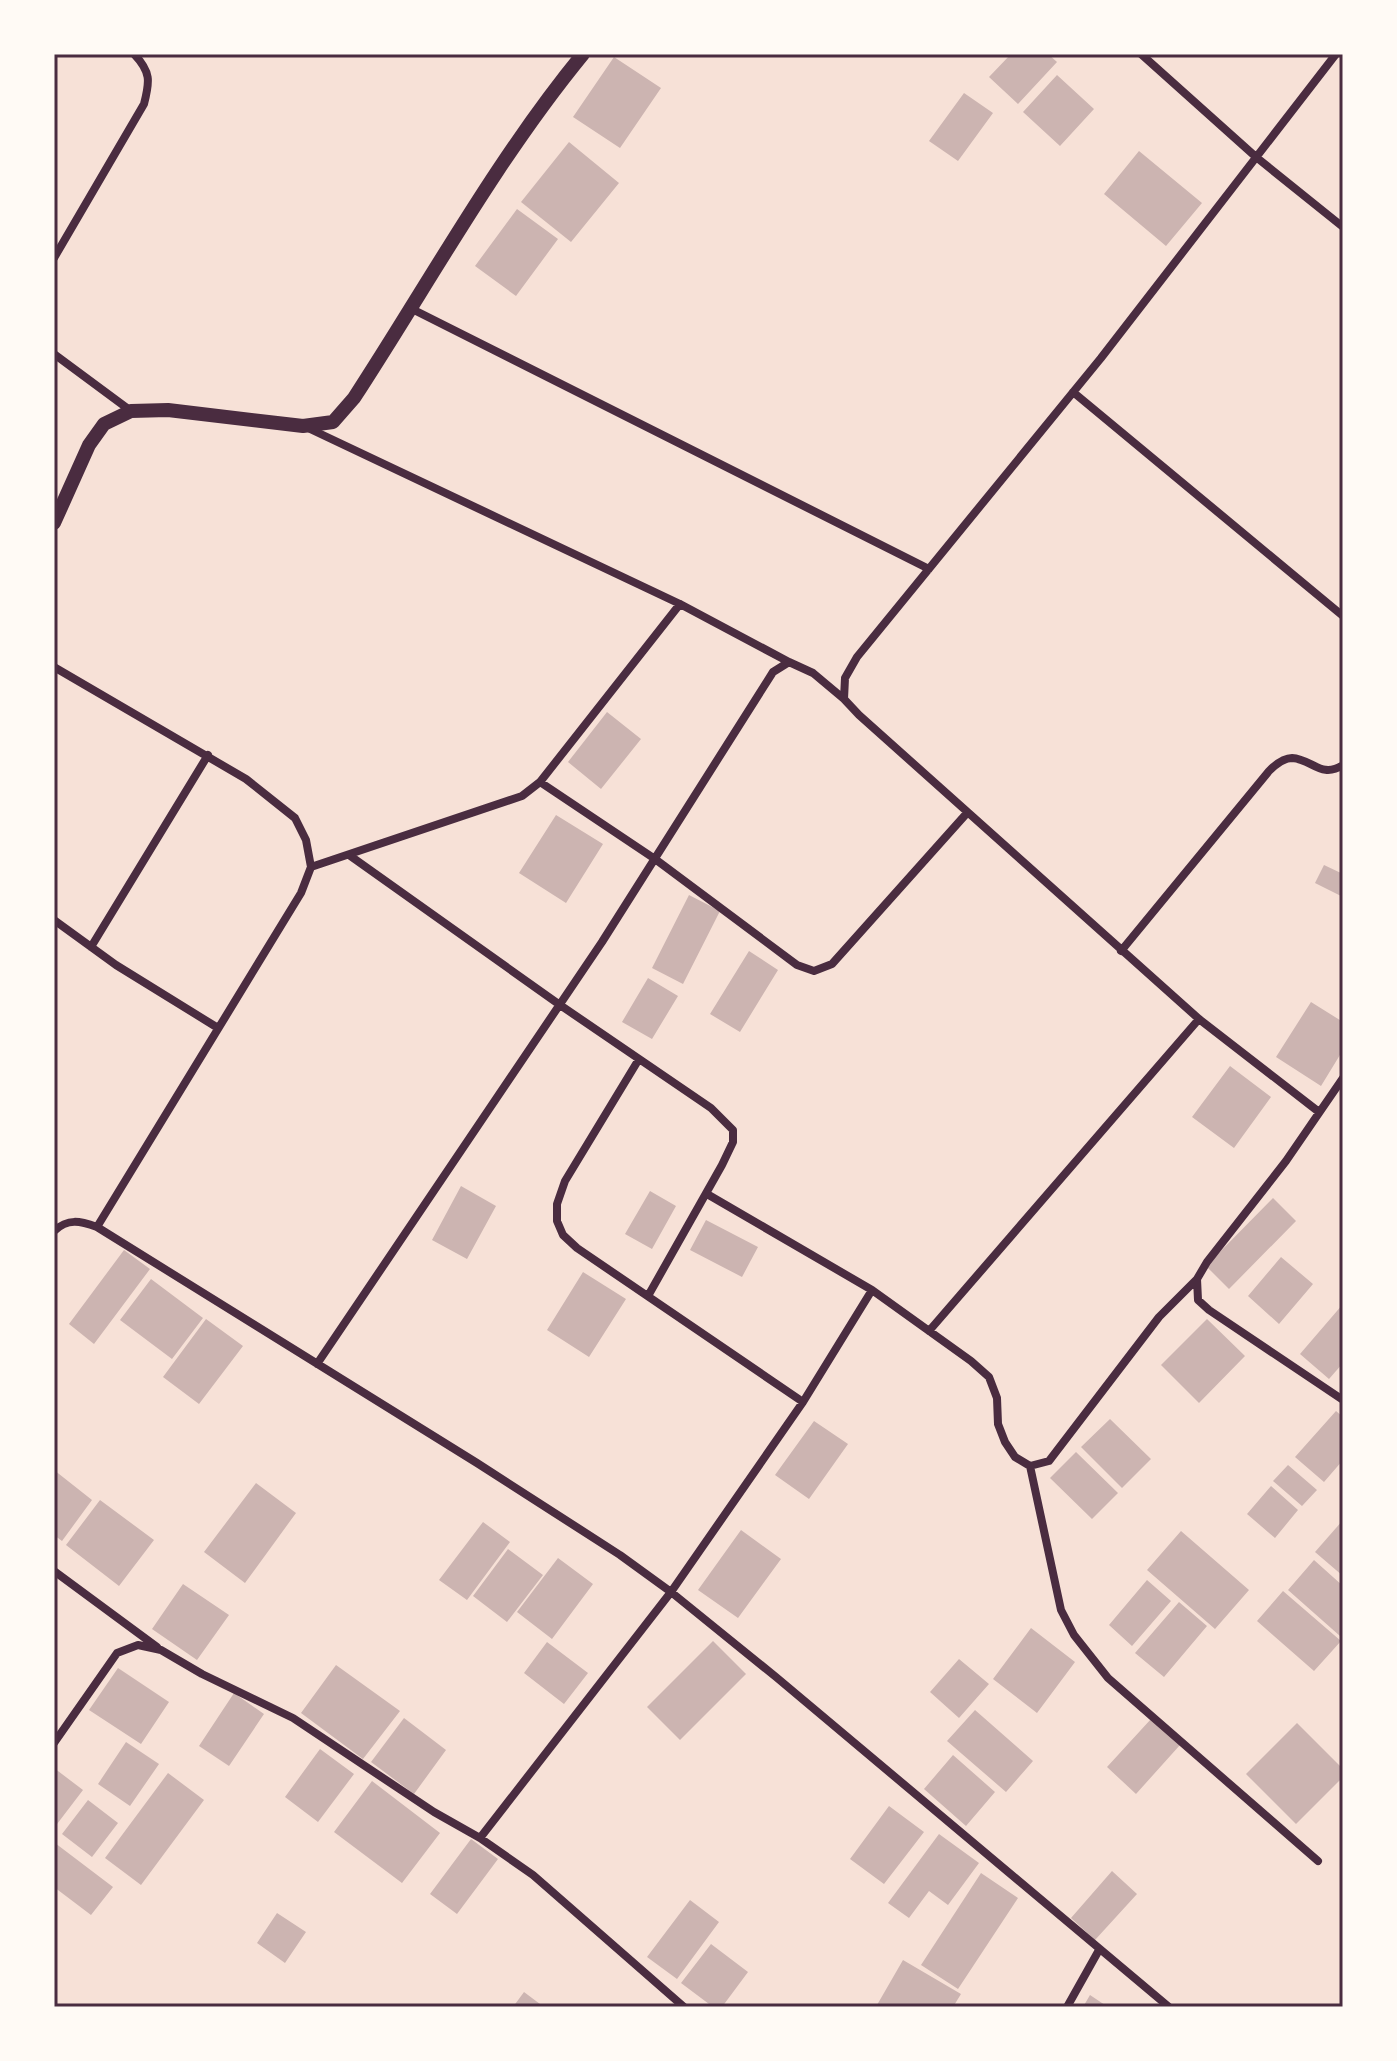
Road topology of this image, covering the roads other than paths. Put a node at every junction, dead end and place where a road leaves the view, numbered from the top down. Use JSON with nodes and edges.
{"nodes":[{"id":1,"x":134,"y":54,"type":"edge"},
{"id":2,"x":583,"y":54,"type":"edge"},
{"id":3,"x":1141,"y":54,"type":"edge"},
{"id":4,"x":1336,"y":54,"type":"edge"},
{"id":5,"x":1256,"y":157,"type":"junction"},
{"id":6,"x":1343,"y":227,"type":"edge"},
{"id":7,"x":54,"y":258,"type":"edge"},
{"id":8,"x":412,"y":309,"type":"junction"},
{"id":9,"x":54,"y":354,"type":"edge"},
{"id":10,"x":1073,"y":392,"type":"junction"},
{"id":11,"x":131,"y":411,"type":"junction"},
{"id":12,"x":303,"y":426,"type":"junction"},
{"id":13,"x":54,"y":523,"type":"edge"},
{"id":14,"x":929,"y":569,"type":"junction"},
{"id":15,"x":680,"y":604,"type":"junction"},
{"id":16,"x":1343,"y":616,"type":"edge"},
{"id":17,"x":789,"y":662,"type":"junction"},
{"id":18,"x":54,"y":667,"type":"edge"},
{"id":19,"x":844,"y":699,"type":"junction"},
{"id":20,"x":208,"y":755,"type":"junction"},
{"id":21,"x":1343,"y":765,"type":"edge"},
{"id":22,"x":540,"y":782,"type":"junction"},
{"id":23,"x":967,"y":813,"type":"junction"},
{"id":24,"x":349,"y":855,"type":"junction"},
{"id":25,"x":655,"y":859,"type":"junction"},
{"id":26,"x":311,"y":867,"type":"junction"},
{"id":27,"x":54,"y":920,"type":"edge"},
{"id":28,"x":91,"y":947,"type":"junction"},
{"id":29,"x":1121,"y":951,"type":"junction"},
{"id":30,"x":560,"y":1005,"type":"junction"},
{"id":31,"x":1199,"y":1019,"type":"junction"},
{"id":32,"x":218,"y":1028,"type":"junction"},
{"id":33,"x":639,"y":1059,"type":"junction"},
{"id":34,"x":1343,"y":1078,"type":"edge"},
{"id":35,"x":1319,"y":1112,"type":"junction"},
{"id":36,"x":707,"y":1194,"type":"junction"},
{"id":37,"x":97,"y":1227,"type":"junction"},
{"id":38,"x":54,"y":1231,"type":"edge"},
{"id":39,"x":1197,"y":1279,"type":"junction"},
{"id":40,"x":872,"y":1290,"type":"junction"},
{"id":41,"x":648,"y":1296,"type":"junction"},
{"id":42,"x":929,"y":1331,"type":"junction"},
{"id":43,"x":317,"y":1364,"type":"junction"},
{"id":44,"x":1343,"y":1400,"type":"edge"},
{"id":45,"x":803,"y":1402,"type":"junction"},
{"id":46,"x":1030,"y":1466,"type":"junction"},
{"id":47,"x":54,"y":1571,"type":"edge"},
{"id":48,"x":671,"y":1592,"type":"junction"},
{"id":49,"x":161,"y":1650,"type":"junction"},
{"id":50,"x":54,"y":1743,"type":"edge"},
{"id":51,"x":480,"y":1838,"type":"junction"},
{"id":52,"x":1318,"y":1861,"type":"dead end"},
{"id":53,"x":1099,"y":1950,"type":"junction"},
{"id":54,"x":684,"y":2007,"type":"edge"},
{"id":55,"x":1067,"y":2007,"type":"edge"},
{"id":56,"x":1169,"y":2007,"type":"edge"}],
"edges":[{"from":1,"to":7,"type":"street"},
{"from":2,"to":8,"type":"street"},
{"from":3,"to":5,"type":"street"},
{"from":4,"to":5,"type":"street"},
{"from":5,"to":6,"type":"street"},
{"from":5,"to":10,"type":"street"},
{"from":8,"to":12,"type":"street"},
{"from":8,"to":14,"type":"street"},
{"from":9,"to":11,"type":"street"},
{"from":10,"to":14,"type":"street"},
{"from":10,"to":16,"type":"street"},
{"from":11,"to":12,"type":"street"},
{"from":11,"to":13,"type":"street"},
{"from":12,"to":15,"type":"street"},
{"from":14,"to":19,"type":"street"},
{"from":15,"to":17,"type":"street"},
{"from":15,"to":22,"type":"street"},
{"from":17,"to":19,"type":"street"},
{"from":17,"to":25,"type":"street"},
{"from":18,"to":20,"type":"street"},
{"from":19,"to":23,"type":"street"},
{"from":20,"to":26,"type":"street"},
{"from":20,"to":28,"type":"street"},
{"from":21,"to":29,"type":"street"},
{"from":22,"to":24,"type":"street"},
{"from":22,"to":25,"type":"street"},
{"from":23,"to":25,"type":"street"},
{"from":23,"to":29,"type":"street"},
{"from":24,"to":26,"type":"street"},
{"from":24,"to":30,"type":"street"},
{"from":25,"to":30,"type":"street"},
{"from":26,"to":32,"type":"street"},
{"from":27,"to":28,"type":"street"},
{"from":28,"to":32,"type":"street"},
{"from":29,"to":31,"type":"street"},
{"from":30,"to":33,"type":"street"},
{"from":30,"to":43,"type":"street"},
{"from":31,"to":35,"type":"street"},
{"from":31,"to":42,"type":"street"},
{"from":32,"to":37,"type":"street"},
{"from":33,"to":36,"type":"street"},
{"from":33,"to":41,"type":"street"},
{"from":34,"to":35,"type":"street"},
{"from":35,"to":39,"type":"street"},
{"from":36,"to":40,"type":"street"},
{"from":36,"to":41,"type":"street"},
{"from":37,"to":38,"type":"street"},
{"from":37,"to":43,"type":"street"},
{"from":39,"to":44,"type":"street"},
{"from":39,"to":46,"type":"street"},
{"from":40,"to":42,"type":"street"},
{"from":40,"to":45,"type":"street"},
{"from":41,"to":45,"type":"street"},
{"from":42,"to":46,"type":"street"},
{"from":43,"to":48,"type":"street"},
{"from":45,"to":48,"type":"street"},
{"from":46,"to":52,"type":"street"},
{"from":47,"to":49,"type":"street"},
{"from":48,"to":51,"type":"street"},
{"from":48,"to":53,"type":"street"},
{"from":49,"to":50,"type":"street"},
{"from":49,"to":51,"type":"street"},
{"from":51,"to":54,"type":"street"},
{"from":53,"to":55,"type":"street"},
{"from":53,"to":56,"type":"street"}]}
